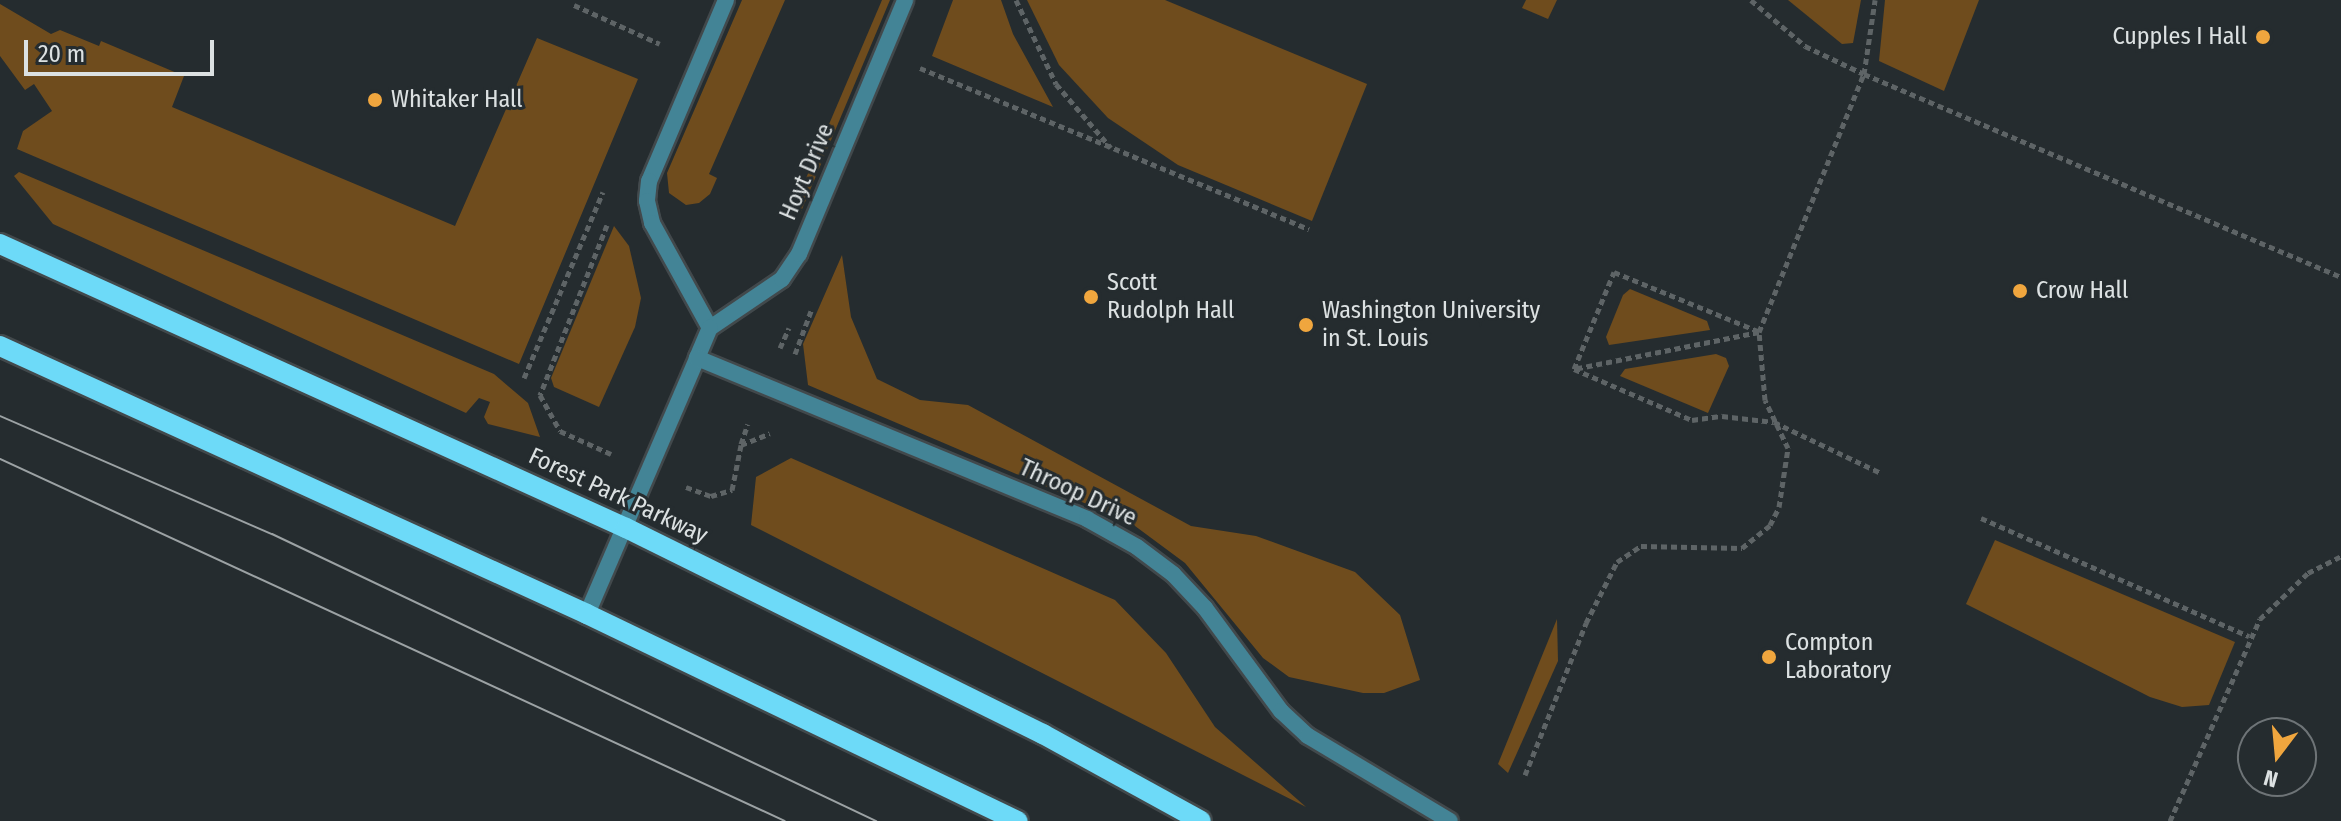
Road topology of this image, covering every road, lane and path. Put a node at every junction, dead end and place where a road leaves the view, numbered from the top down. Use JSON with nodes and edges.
{"nodes":[{"id":1,"x":726,"y":0,"type":"edge"},
{"id":2,"x":905,"y":0,"type":"edge"},
{"id":3,"x":1016,"y":0,"type":"edge"},
{"id":4,"x":1751,"y":0,"type":"edge"},
{"id":5,"x":1875,"y":0,"type":"edge"},
{"id":6,"x":574,"y":5,"type":"dead end"},
{"id":7,"x":665,"y":47,"type":"dead end"},
{"id":8,"x":915,"y":66,"type":"dead end"},
{"id":9,"x":1864,"y":74,"type":"junction"},
{"id":10,"x":1112,"y":148,"type":"junction"},
{"id":11,"x":1309,"y":229,"type":"dead end"},
{"id":12,"x":0,"y":244,"type":"edge"},
{"id":13,"x":2341,"y":277,"type":"edge"},
{"id":14,"x":710,"y":328,"type":"junction"},
{"id":15,"x":1759,"y":332,"type":"junction"},
{"id":16,"x":0,"y":346,"type":"edge"},
{"id":17,"x":697,"y":358,"type":"junction"},
{"id":18,"x":1574,"y":369,"type":"junction"},
{"id":19,"x":540,"y":388,"type":"dead end"},
{"id":20,"x":1774,"y":422,"type":"junction"},
{"id":21,"x":747,"y":427,"type":"dead end"},
{"id":22,"x":560,"y":431,"type":"dead end"},
{"id":23,"x":768,"y":433,"type":"dead end"},
{"id":24,"x":741,"y":445,"type":"junction"},
{"id":25,"x":1881,"y":473,"type":"dead end"},
{"id":26,"x":703,"y":494,"type":"dead end"},
{"id":27,"x":1981,"y":518,"type":"dead end"},
{"id":28,"x":626,"y":528,"type":"junction"},
{"id":29,"x":2341,"y":556,"type":"edge"},
{"id":30,"x":587,"y":614,"type":"junction"},
{"id":31,"x":2249,"y":636,"type":"junction"},
{"id":32,"x":1525,"y":775,"type":"dead end"},
{"id":33,"x":1018,"y":821,"type":"edge"},
{"id":34,"x":1201,"y":821,"type":"edge"},
{"id":35,"x":1450,"y":821,"type":"edge"},
{"id":36,"x":2170,"y":821,"type":"edge"}],
"edges":[{"from":1,"to":14,"type":"street"},
{"from":2,"to":14,"type":"street","name":"Hoyt Drive"},
{"from":3,"to":10,"type":"path"},
{"from":4,"to":9,"type":"path"},
{"from":5,"to":9,"type":"path"},
{"from":6,"to":7,"type":"path"},
{"from":8,"to":10,"type":"path"},
{"from":9,"to":13,"type":"path"},
{"from":9,"to":15,"type":"path"},
{"from":10,"to":11,"type":"path"},
{"from":12,"to":28,"type":"main road","name":"Forest Park Parkway"},
{"from":14,"to":17,"type":"street"},
{"from":15,"to":18,"type":"path"},
{"from":15,"to":18,"type":"path"},
{"from":15,"to":20,"type":"path"},
{"from":16,"to":30,"type":"main road"},
{"from":17,"to":28,"type":"street"},
{"from":17,"to":35,"type":"street","name":"Throop Drive"},
{"from":18,"to":20,"type":"path"},
{"from":19,"to":22,"type":"path"},
{"from":20,"to":25,"type":"path"},
{"from":20,"to":32,"type":"path"},
{"from":21,"to":24,"type":"path"},
{"from":23,"to":24,"type":"path"},
{"from":24,"to":26,"type":"path"},
{"from":27,"to":31,"type":"path"},
{"from":28,"to":30,"type":"street"},
{"from":28,"to":34,"type":"main road","name":"Forest Park Parkway"},
{"from":29,"to":31,"type":"path"},
{"from":30,"to":33,"type":"main road"},
{"from":31,"to":36,"type":"path"}]}
